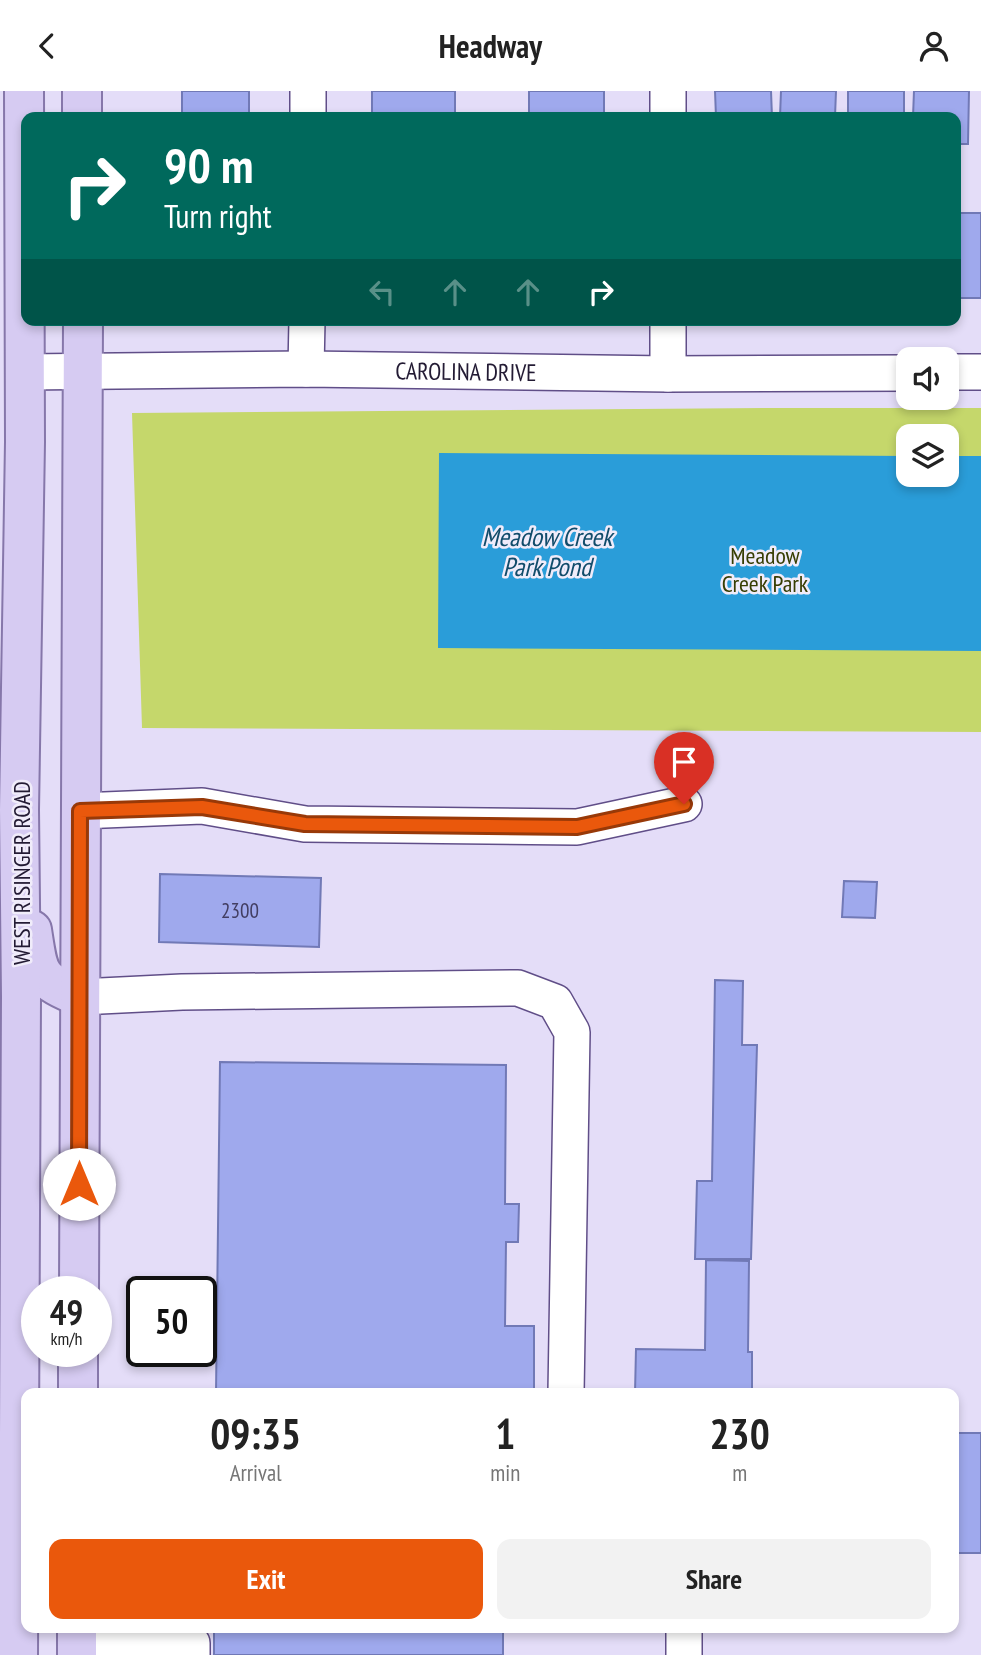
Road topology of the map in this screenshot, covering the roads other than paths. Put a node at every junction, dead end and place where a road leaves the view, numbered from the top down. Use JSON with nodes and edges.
{"nodes":[{"id":1,"x":24,"y":91,"type":"edge"},
{"id":2,"x":82,"y":91,"type":"edge"},
{"id":3,"x":308,"y":91,"type":"edge"},
{"id":4,"x":668,"y":91,"type":"edge"},
{"id":5,"x":24,"y":112,"type":"edge"},
{"id":6,"x":82,"y":112,"type":"edge"},
{"id":7,"x":308,"y":112,"type":"edge"},
{"id":8,"x":668,"y":112,"type":"edge"},
{"id":9,"x":25,"y":326,"type":"edge"},
{"id":10,"x":83,"y":326,"type":"edge"},
{"id":11,"x":307,"y":326,"type":"edge"},
{"id":12,"x":668,"y":326,"type":"edge"},
{"id":13,"x":306,"y":369,"type":"junction"},
{"id":14,"x":25,"y":372,"type":"junction"},
{"id":15,"x":83,"y":372,"type":"junction"},
{"id":16,"x":959,"y":372,"type":"edge"},
{"id":17,"x":981,"y":372,"type":"edge"},
{"id":18,"x":896,"y":373,"type":"edge"},
{"id":19,"x":668,"y":374,"type":"junction"},
{"id":20,"x":22,"y":717,"type":"junction"},
{"id":21,"x":684,"y":804,"type":"dead end"},
{"id":22,"x":80,"y":811,"type":"junction"},
{"id":23,"x":80,"y":996,"type":"junction"},
{"id":24,"x":79,"y":1276,"type":"edge"},
{"id":25,"x":78,"y":1367,"type":"edge"},
{"id":26,"x":78,"y":1388,"type":"edge"},
{"id":27,"x":566,"y":1388,"type":"edge"},
{"id":28,"x":684,"y":1633,"type":"edge"},
{"id":29,"x":77,"y":1642,"type":"edge"},
{"id":30,"x":18,"y":1655,"type":"edge"},
{"id":31,"x":192,"y":1655,"type":"edge"},
{"id":32,"x":684,"y":1655,"type":"edge"}],
"edges":[{"from":1,"to":5,"type":"main road","name":"WEST RISINGER ROAD"},
{"from":2,"to":6,"type":"main road"},
{"from":3,"to":7,"type":"street"},
{"from":4,"to":8,"type":"street"},
{"from":9,"to":14,"type":"main road","name":"WEST RISINGER ROAD"},
{"from":10,"to":15,"type":"main road"},
{"from":11,"to":13,"type":"street"},
{"from":12,"to":19,"type":"street"},
{"from":13,"to":15,"type":"street","name":"CAROLINA DRIVE"},
{"from":13,"to":19,"type":"street","name":"CAROLINA DRIVE"},
{"from":14,"to":15,"type":"street","name":"CAROLINA DRIVE"},
{"from":14,"to":20,"type":"main road","name":"WEST RISINGER ROAD"},
{"from":15,"to":22,"type":"main road"},
{"from":16,"to":17,"type":"street"},
{"from":18,"to":19,"type":"street","name":"CAROLINA DRIVE"},
{"from":20,"to":23,"type":"main road"},
{"from":20,"to":30,"type":"main road","name":"WEST RISINGER ROAD"},
{"from":21,"to":22,"type":"street"},
{"from":22,"to":23,"type":"main road"},
{"from":23,"to":24,"type":"main road"},
{"from":23,"to":27,"type":"street"},
{"from":25,"to":26,"type":"main road"},
{"from":28,"to":32,"type":"street"},
{"from":29,"to":31,"type":"street"}]}
